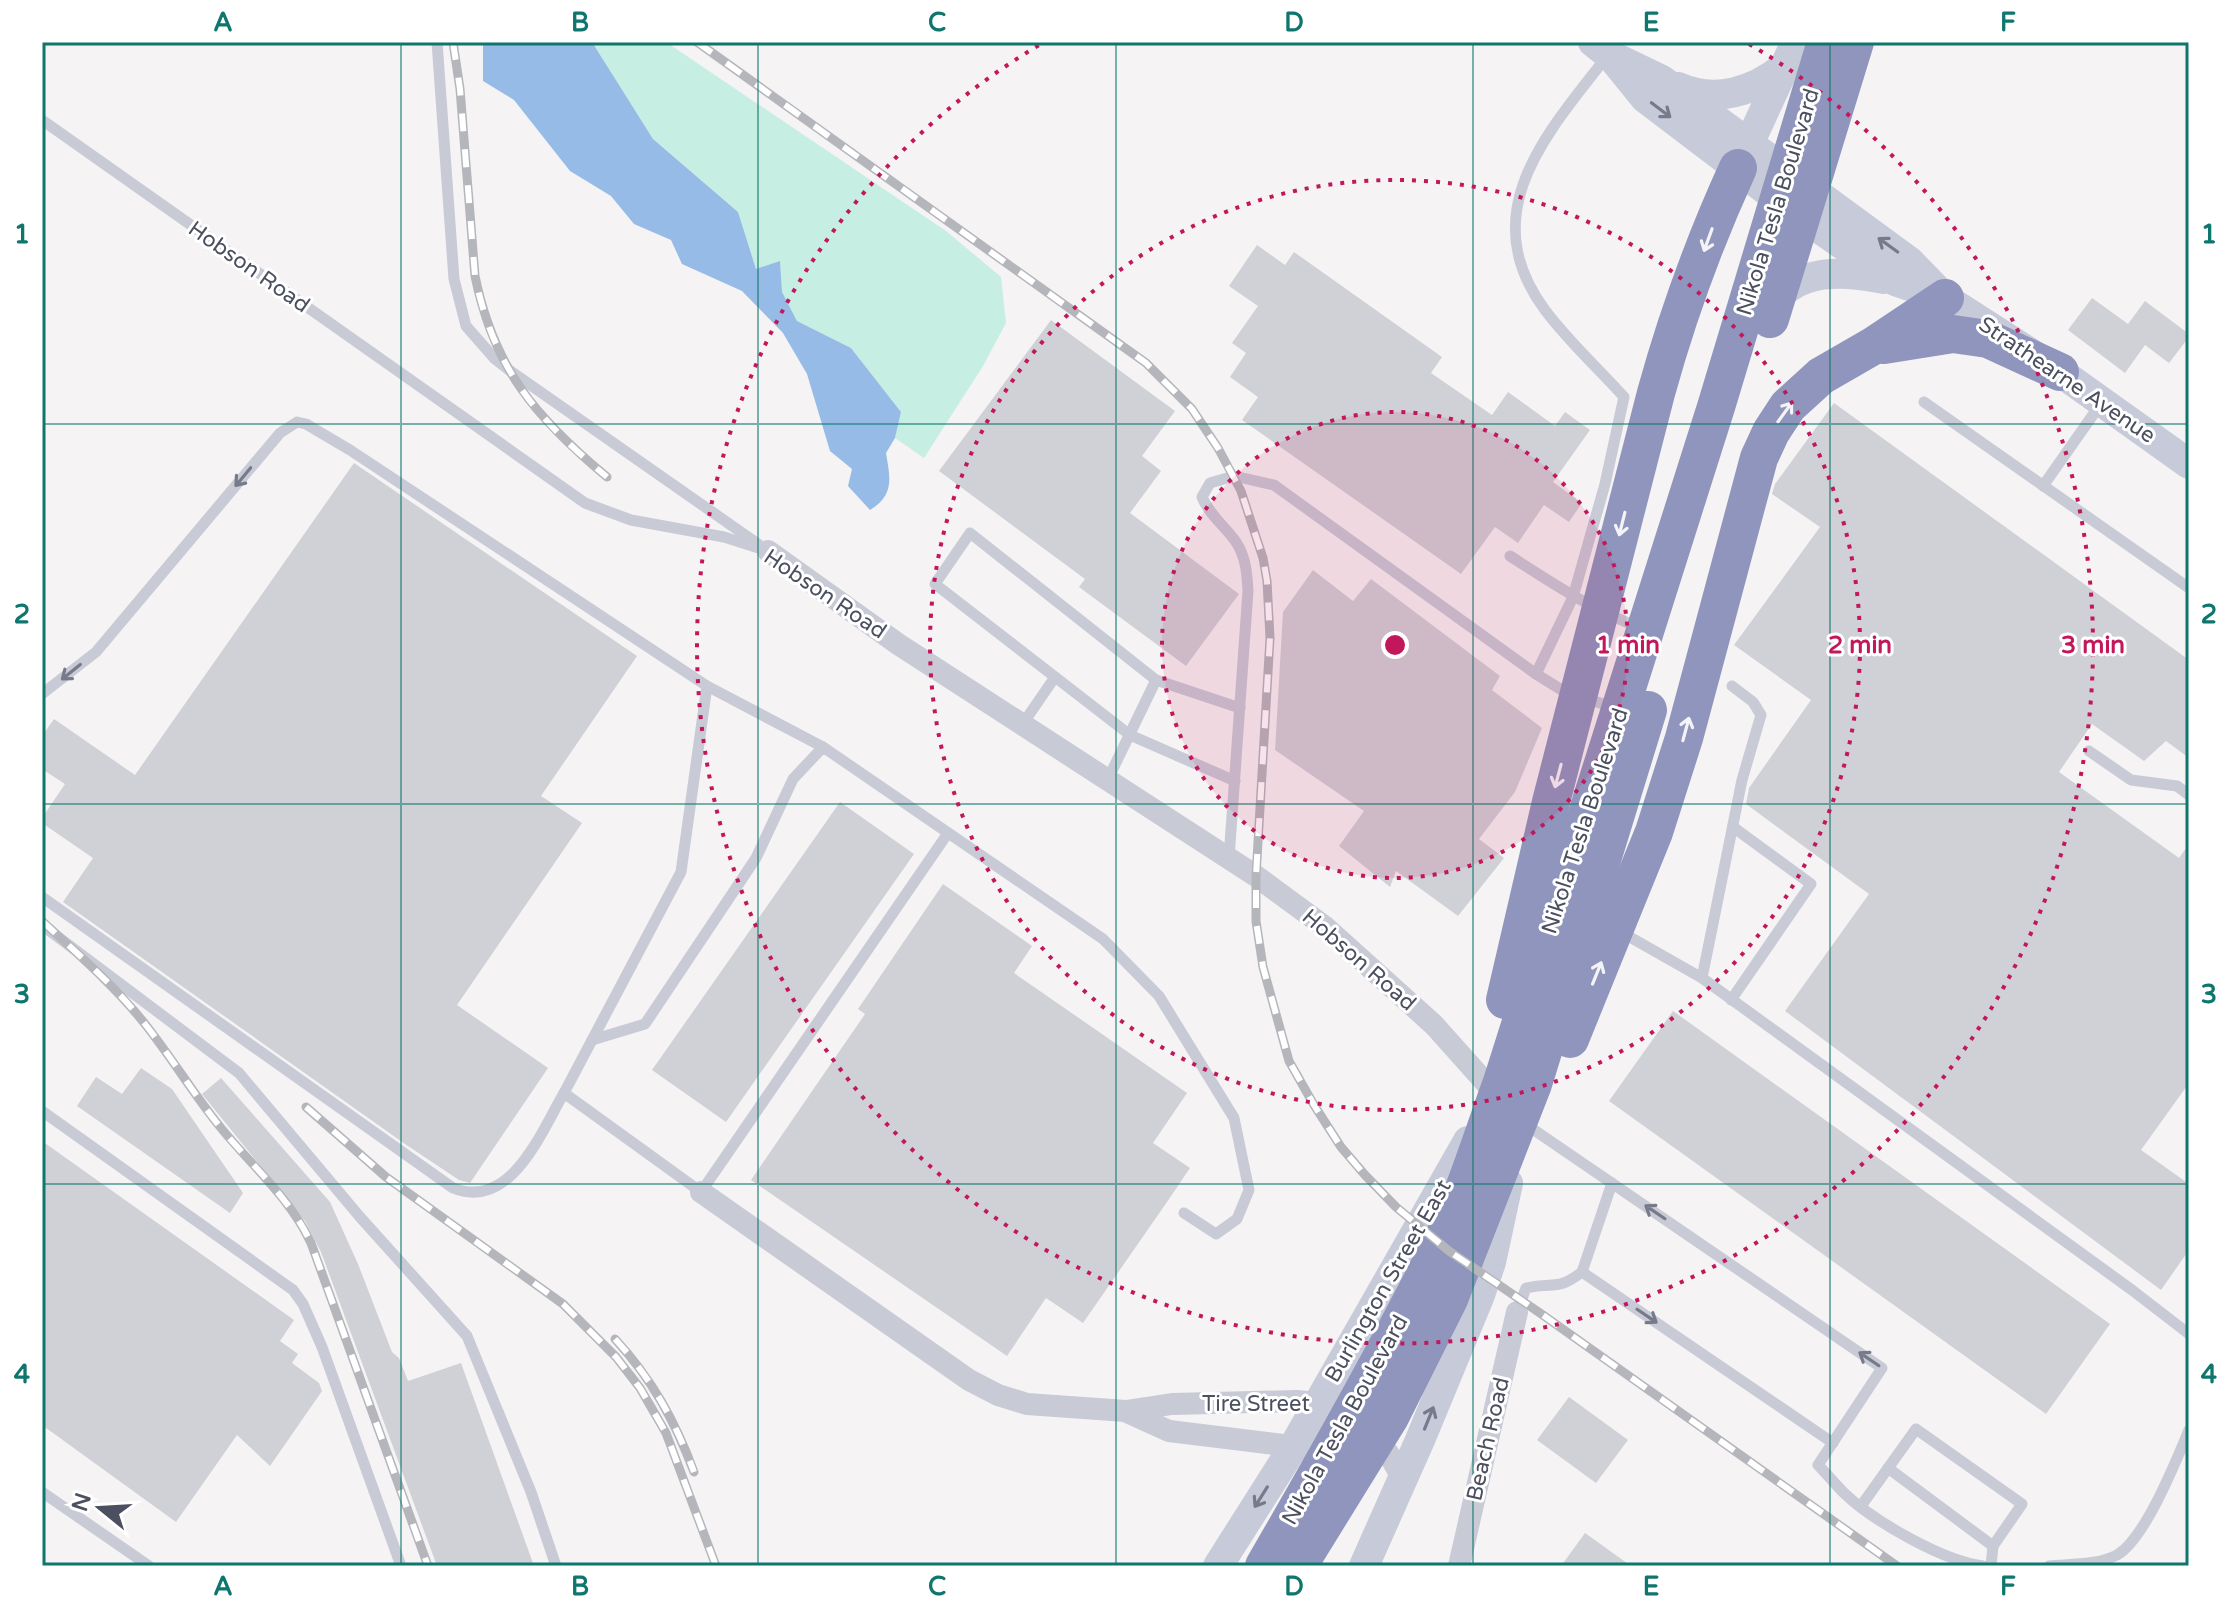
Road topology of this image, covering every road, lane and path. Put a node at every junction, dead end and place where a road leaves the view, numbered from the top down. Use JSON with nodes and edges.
{"nodes":[{"id":1,"x":437,"y":42,"type":"edge"},
{"id":2,"x":1811,"y":42,"type":"edge"},
{"id":3,"x":1826,"y":42,"type":"edge"},
{"id":4,"x":1842,"y":42,"type":"edge"},
{"id":5,"x":1855,"y":42,"type":"edge"},
{"id":6,"x":1600,"y":48,"type":"edge"},
{"id":7,"x":1790,"y":55,"type":"edge"},
{"id":8,"x":1662,"y":80,"type":"junction"},
{"id":9,"x":42,"y":120,"type":"edge"},
{"id":10,"x":1770,"y":176,"type":"junction"},
{"id":11,"x":1895,"y":281,"type":"junction"},
{"id":12,"x":1945,"y":298,"type":"junction"},
{"id":13,"x":1750,"y":341,"type":"junction"},
{"id":14,"x":1873,"y":346,"type":"junction"},
{"id":15,"x":2060,"y":372,"type":"junction"},
{"id":16,"x":1924,"y":402,"type":"dead end"},
{"id":17,"x":2102,"y":402,"type":"junction"},
{"id":18,"x":2189,"y":464,"type":"edge"},
{"id":19,"x":2043,"y":486,"type":"junction"},
{"id":20,"x":1696,"y":488,"type":"junction"},
{"id":21,"x":768,"y":551,"type":"junction"},
{"id":22,"x":1510,"y":556,"type":"dead end"},
{"id":23,"x":2189,"y":588,"type":"edge"},
{"id":24,"x":1573,"y":597,"type":"junction"},
{"id":25,"x":1654,"y":632,"type":"junction"},
{"id":26,"x":1536,"y":674,"type":"junction"},
{"id":27,"x":1055,"y":677,"type":"junction"},
{"id":28,"x":1156,"y":680,"type":"junction"},
{"id":29,"x":707,"y":686,"type":"junction"},
{"id":30,"x":1732,"y":686,"type":"dead end"},
{"id":31,"x":42,"y":694,"type":"edge"},
{"id":32,"x":1240,"y":708,"type":"junction"},
{"id":33,"x":1631,"y":713,"type":"junction"},
{"id":34,"x":1022,"y":725,"type":"junction"},
{"id":35,"x":1130,"y":735,"type":"junction"},
{"id":36,"x":823,"y":747,"type":"junction"},
{"id":37,"x":2089,"y":751,"type":"dead end"},
{"id":38,"x":1107,"y":781,"type":"junction"},
{"id":39,"x":1235,"y":781,"type":"junction"},
{"id":40,"x":2189,"y":795,"type":"edge"},
{"id":41,"x":1733,"y":827,"type":"junction"},
{"id":42,"x":948,"y":833,"type":"junction"},
{"id":43,"x":1229,"y":859,"type":"junction"},
{"id":44,"x":42,"y":897,"type":"edge"},
{"id":45,"x":1574,"y":907,"type":"junction"},
{"id":46,"x":42,"y":925,"type":"edge"},
{"id":47,"x":1702,"y":978,"type":"junction"},
{"id":48,"x":1549,"y":992,"type":"junction"},
{"id":49,"x":1731,"y":1000,"type":"junction"},
{"id":50,"x":592,"y":1040,"type":"junction"},
{"id":51,"x":564,"y":1093,"type":"junction"},
{"id":52,"x":1495,"y":1093,"type":"junction"},
{"id":53,"x":42,"y":1111,"type":"edge"},
{"id":54,"x":1521,"y":1122,"type":"junction"},
{"id":55,"x":1612,"y":1183,"type":"junction"},
{"id":56,"x":701,"y":1192,"type":"junction"},
{"id":57,"x":1184,"y":1213,"type":"dead end"},
{"id":58,"x":1582,"y":1272,"type":"junction"},
{"id":59,"x":1449,"y":1299,"type":"junction"},
{"id":60,"x":1517,"y":1312,"type":"joint"},
{"id":61,"x":1401,"y":1317,"type":"junction"},
{"id":62,"x":2189,"y":1334,"type":"edge"},
{"id":63,"x":1318,"y":1403,"type":"junction"},
{"id":64,"x":1126,"y":1411,"type":"junction"},
{"id":65,"x":1390,"y":1417,"type":"junction"},
{"id":66,"x":2189,"y":1430,"type":"edge"},
{"id":67,"x":1833,"y":1443,"type":"junction"},
{"id":68,"x":1306,"y":1459,"type":"junction"},
{"id":69,"x":1888,"y":1468,"type":"junction"},
{"id":70,"x":1403,"y":1479,"type":"junction"},
{"id":71,"x":42,"y":1492,"type":"edge"},
{"id":72,"x":1861,"y":1506,"type":"junction"},
{"id":73,"x":1993,"y":1546,"type":"junction"},
{"id":74,"x":149,"y":1566,"type":"edge"},
{"id":75,"x":401,"y":1566,"type":"edge"},
{"id":76,"x":556,"y":1566,"type":"edge"},
{"id":77,"x":1218,"y":1566,"type":"edge"},
{"id":78,"x":1252,"y":1566,"type":"edge"},
{"id":79,"x":1264,"y":1566,"type":"edge"},
{"id":80,"x":1298,"y":1566,"type":"edge"},
{"id":81,"x":1312,"y":1566,"type":"edge"},
{"id":82,"x":1364,"y":1566,"type":"edge"},
{"id":83,"x":1459,"y":1566,"type":"edge"},
{"id":84,"x":1983,"y":1566,"type":"edge"},
{"id":85,"x":1991,"y":1566,"type":"edge"},
{"id":86,"x":2049,"y":1566,"type":"edge"}],
"edges":[{"from":1,"to":21,"type":"lane"},
{"from":2,"to":10,"type":"main road","name":"Burlington Street East"},
{"from":3,"to":61,"type":"highway","name":"Nikola Tesla Boulevard"},
{"from":4,"to":10,"type":"main road","name":"Burlington Street East"},
{"from":5,"to":59,"type":"highway","name":"Nikola Tesla Boulevard"},
{"from":6,"to":8,"type":"main road","name":"Strathearne Avenue"},
{"from":6,"to":10,"type":"main road","name":"Strathearne Avenue","one_way":true},
{"from":6,"to":24,"type":"lane"},
{"from":7,"to":8,"type":"main road"},
{"from":7,"to":10,"type":"main road"},
{"from":8,"to":10,"type":"main road","name":"Strathearne Avenue"},
{"from":9,"to":21,"type":"lane","name":"Hobson Road"},
{"from":10,"to":11,"type":"main road","name":"Strathearne Avenue"},
{"from":12,"to":10,"type":"main road","name":"Strathearne Avenue","one_way":true},
{"from":10,"to":13,"type":"main road","name":"Burlington Street East"},
{"from":10,"to":20,"type":"main road","name":"Burlington Street East"},
{"from":10,"to":61,"type":"highway","one_way":true},
{"from":11,"to":12,"type":"main road","name":"Strathearne Avenue"},
{"from":11,"to":13,"type":"main road"},
{"from":12,"to":14,"type":"highway"},
{"from":12,"to":15,"type":"main road","name":"Strathearne Avenue"},
{"from":13,"to":20,"type":"main road","name":"Burlington Street East"},
{"from":14,"to":15,"type":"highway"},
{"from":59,"to":14,"type":"highway","one_way":true},
{"from":15,"to":17,"type":"main road","name":"Strathearne Avenue"},
{"from":16,"to":19,"type":"lane"},
{"from":17,"to":18,"type":"main road","name":"Strathearne Avenue"},
{"from":17,"to":19,"type":"lane"},
{"from":19,"to":23,"type":"lane"},
{"from":20,"to":25,"type":"main road","name":"Burlington Street East"},
{"from":21,"to":34,"type":"street","name":"Hobson Road"},
{"from":22,"to":24,"type":"lane"},
{"from":24,"to":25,"type":"lane"},
{"from":24,"to":26,"type":"lane"},
{"from":25,"to":33,"type":"main road","name":"Burlington Street East"},
{"from":26,"to":32,"type":"lane"},
{"from":26,"to":33,"type":"lane"},
{"from":27,"to":28,"type":"lane"},
{"from":27,"to":34,"type":"lane"},
{"from":27,"to":35,"type":"lane"},
{"from":28,"to":32,"type":"lane"},
{"from":28,"to":35,"type":"lane"},
{"from":29,"to":31,"type":"lane","one_way":true},
{"from":29,"to":36,"type":"lane"},
{"from":29,"to":50,"type":"lane"},
{"from":30,"to":41,"type":"lane"},
{"from":32,"to":39,"type":"lane"},
{"from":33,"to":45,"type":"main road","name":"Burlington Street East"},
{"from":34,"to":38,"type":"street","name":"Hobson Road"},
{"from":35,"to":38,"type":"lane"},
{"from":35,"to":39,"type":"lane"},
{"from":36,"to":42,"type":"lane"},
{"from":36,"to":50,"type":"lane"},
{"from":37,"to":40,"type":"lane"},
{"from":38,"to":43,"type":"street","name":"Hobson Road"},
{"from":39,"to":43,"type":"lane"},
{"from":41,"to":47,"type":"lane"},
{"from":41,"to":49,"type":"lane"},
{"from":42,"to":56,"type":"lane"},
{"from":42,"to":57,"type":"lane"},
{"from":43,"to":52,"type":"street","name":"Hobson Road"},
{"from":44,"to":51,"type":"lane"},
{"from":45,"to":47,"type":"lane"},
{"from":45,"to":48,"type":"main road","name":"Burlington Street East"},
{"from":46,"to":76,"type":"lane"},
{"from":47,"to":49,"type":"lane"},
{"from":48,"to":52,"type":"main road","name":"Burlington Street East"},
{"from":48,"to":54,"type":"main road","name":"Burlington Street East"},
{"from":49,"to":62,"type":"lane"},
{"from":50,"to":51,"type":"lane"},
{"from":51,"to":56,"type":"lane"},
{"from":52,"to":54,"type":"street","name":"Hobson Road"},
{"from":52,"to":63,"type":"main road","name":"Burlington Street East"},
{"from":53,"to":75,"type":"lane"},
{"from":54,"to":55,"type":"lane"},
{"from":70,"to":54,"type":"main road","name":"Burlington Street East","one_way":true},
{"from":55,"to":58,"type":"lane"},
{"from":67,"to":55,"type":"lane","one_way":true},
{"from":56,"to":64,"type":"street","name":"Tire Street"},
{"from":58,"to":60,"type":"lane"},
{"from":58,"to":67,"type":"lane","one_way":true},
{"from":59,"to":65,"type":"highway","name":"Nikola Tesla Boulevard"},
{"from":60,"to":83,"type":"street","name":"Beach Road"},
{"from":61,"to":68,"type":"highway","name":"Nikola Tesla Boulevard"},
{"from":63,"to":64,"type":"street","name":"Tire Street"},
{"from":63,"to":68,"type":"main road","name":"Burlington Street East"},
{"from":63,"to":70,"type":"street","name":"Tire Street"},
{"from":64,"to":68,"type":"street","name":"Tire Street"},
{"from":65,"to":80,"type":"highway","name":"Nikola Tesla Boulevard"},
{"from":65,"to":81,"type":"highway"},
{"from":66,"to":86,"type":"lane"},
{"from":67,"to":72,"type":"lane"},
{"from":68,"to":70,"type":"street","name":"Tire Street"},
{"from":68,"to":77,"type":"main road","name":"Burlington Street East","one_way":true},
{"from":68,"to":78,"type":"highway"},
{"from":68,"to":79,"type":"highway","name":"Nikola Tesla Boulevard"},
{"from":69,"to":72,"type":"lane"},
{"from":69,"to":73,"type":"lane"},
{"from":69,"to":73,"type":"lane"},
{"from":70,"to":82,"type":"main road","name":"Burlington Street East"},
{"from":71,"to":74,"type":"lane"},
{"from":72,"to":84,"type":"lane"},
{"from":73,"to":85,"type":"lane"}]}
